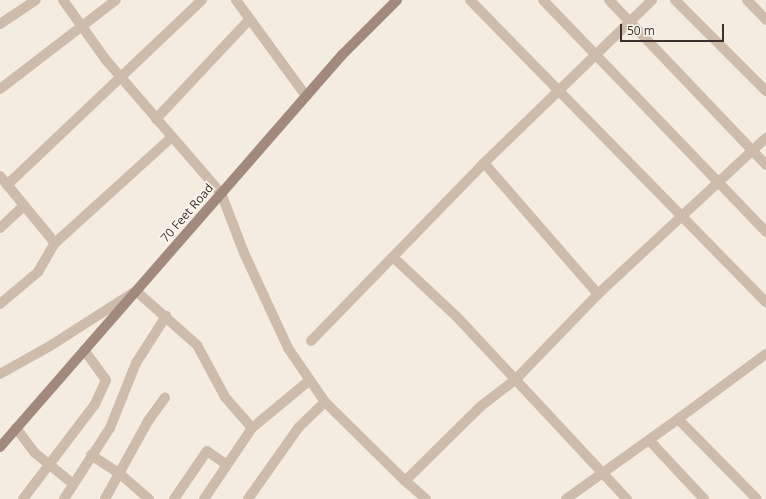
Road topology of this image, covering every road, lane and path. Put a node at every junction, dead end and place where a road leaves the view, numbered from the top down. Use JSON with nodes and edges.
{"nodes":[{"id":1,"x":36,"y":0,"type":"edge"},
{"id":2,"x":63,"y":0,"type":"edge"},
{"id":3,"x":116,"y":0,"type":"edge"},
{"id":4,"x":202,"y":0,"type":"edge"},
{"id":5,"x":236,"y":0,"type":"edge"},
{"id":6,"x":397,"y":0,"type":"edge"},
{"id":7,"x":470,"y":0,"type":"edge"},
{"id":8,"x":543,"y":0,"type":"edge"},
{"id":9,"x":609,"y":0,"type":"edge"},
{"id":10,"x":652,"y":0,"type":"edge"},
{"id":11,"x":675,"y":0,"type":"edge"},
{"id":12,"x":747,"y":0,"type":"edge"},
{"id":13,"x":250,"y":19,"type":"junction"},
{"id":14,"x":766,"y":20,"type":"edge"},
{"id":15,"x":630,"y":22,"type":"junction"},
{"id":16,"x":0,"y":24,"type":"edge"},
{"id":17,"x":81,"y":25,"type":"junction"},
{"id":18,"x":596,"y":54,"type":"junction"},
{"id":19,"x":120,"y":77,"type":"junction"},
{"id":20,"x":0,"y":88,"type":"edge"},
{"id":21,"x":558,"y":90,"type":"junction"},
{"id":22,"x":766,"y":92,"type":"edge"},
{"id":23,"x":306,"y":96,"type":"junction"},
{"id":24,"x":156,"y":119,"type":"junction"},
{"id":25,"x":172,"y":137,"type":"junction"},
{"id":26,"x":766,"y":138,"type":"edge"},
{"id":27,"x":753,"y":151,"type":"junction"},
{"id":28,"x":484,"y":164,"type":"junction"},
{"id":29,"x":766,"y":165,"type":"edge"},
{"id":30,"x":0,"y":176,"type":"edge"},
{"id":31,"x":718,"y":182,"type":"junction"},
{"id":32,"x":7,"y":185,"type":"junction"},
{"id":33,"x":221,"y":193,"type":"junction"},
{"id":34,"x":24,"y":206,"type":"junction"},
{"id":35,"x":681,"y":216,"type":"junction"},
{"id":36,"x":0,"y":228,"type":"edge"},
{"id":37,"x":766,"y":232,"type":"edge"},
{"id":38,"x":55,"y":243,"type":"junction"},
{"id":39,"x":393,"y":257,"type":"junction"},
{"id":40,"x":136,"y":291,"type":"junction"},
{"id":41,"x":598,"y":294,"type":"junction"},
{"id":42,"x":766,"y":302,"type":"edge"},
{"id":43,"x":0,"y":304,"type":"edge"},
{"id":44,"x":166,"y":316,"type":"junction"},
{"id":45,"x":311,"y":341,"type":"dead end"},
{"id":46,"x":84,"y":350,"type":"junction"},
{"id":47,"x":766,"y":354,"type":"edge"},
{"id":48,"x":0,"y":374,"type":"edge"},
{"id":49,"x":310,"y":380,"type":"junction"},
{"id":50,"x":515,"y":380,"type":"junction"},
{"id":51,"x":165,"y":398,"type":"dead end"},
{"id":52,"x":325,"y":402,"type":"junction"},
{"id":53,"x":678,"y":419,"type":"junction"},
{"id":54,"x":16,"y":428,"type":"junction"},
{"id":55,"x":252,"y":428,"type":"junction"},
{"id":56,"x":649,"y":440,"type":"junction"},
{"id":57,"x":0,"y":447,"type":"edge"},
{"id":58,"x":91,"y":455,"type":"junction"},
{"id":59,"x":49,"y":464,"type":"junction"},
{"id":60,"x":227,"y":465,"type":"junction"},
{"id":61,"x":119,"y":472,"type":"junction"},
{"id":62,"x":601,"y":474,"type":"junction"},
{"id":63,"x":405,"y":481,"type":"junction"},
{"id":64,"x":73,"y":484,"type":"junction"},
{"id":65,"x":23,"y":499,"type":"edge"},
{"id":66,"x":64,"y":499,"type":"edge"},
{"id":67,"x":104,"y":499,"type":"edge"},
{"id":68,"x":149,"y":499,"type":"edge"},
{"id":69,"x":174,"y":499,"type":"edge"},
{"id":70,"x":204,"y":499,"type":"edge"},
{"id":71,"x":248,"y":499,"type":"edge"},
{"id":72,"x":426,"y":499,"type":"edge"},
{"id":73,"x":566,"y":499,"type":"edge"},
{"id":74,"x":627,"y":499,"type":"edge"},
{"id":75,"x":704,"y":499,"type":"edge"},
{"id":76,"x":757,"y":499,"type":"edge"}],
"edges":[{"from":1,"to":16,"type":"street"},
{"from":2,"to":17,"type":"street"},
{"from":3,"to":17,"type":"street"},
{"from":4,"to":19,"type":"street"},
{"from":5,"to":13,"type":"street"},
{"from":6,"to":23,"type":"street","name":"70 Feet Road"},
{"from":7,"to":21,"type":"street"},
{"from":8,"to":18,"type":"street"},
{"from":9,"to":15,"type":"street"},
{"from":10,"to":15,"type":"street"},
{"from":11,"to":22,"type":"street"},
{"from":12,"to":14,"type":"street"},
{"from":13,"to":23,"type":"street"},
{"from":13,"to":24,"type":"street"},
{"from":15,"to":18,"type":"street"},
{"from":15,"to":27,"type":"street"},
{"from":17,"to":19,"type":"street"},
{"from":17,"to":20,"type":"street"},
{"from":18,"to":21,"type":"street"},
{"from":18,"to":31,"type":"street"},
{"from":19,"to":24,"type":"street"},
{"from":19,"to":32,"type":"street"},
{"from":21,"to":28,"type":"street"},
{"from":21,"to":35,"type":"street"},
{"from":23,"to":33,"type":"street","name":"70 Feet Road"},
{"from":24,"to":25,"type":"street"},
{"from":25,"to":33,"type":"street"},
{"from":25,"to":38,"type":"street"},
{"from":26,"to":27,"type":"street"},
{"from":27,"to":29,"type":"street"},
{"from":27,"to":31,"type":"street"},
{"from":28,"to":39,"type":"street"},
{"from":28,"to":41,"type":"street"},
{"from":30,"to":32,"type":"street"},
{"from":31,"to":35,"type":"street"},
{"from":31,"to":37,"type":"street"},
{"from":32,"to":34,"type":"street"},
{"from":33,"to":40,"type":"street","name":"70 Feet Road"},
{"from":33,"to":49,"type":"street"},
{"from":34,"to":36,"type":"street"},
{"from":34,"to":38,"type":"street"},
{"from":35,"to":41,"type":"street"},
{"from":35,"to":42,"type":"street"},
{"from":38,"to":43,"type":"street"},
{"from":39,"to":45,"type":"street"},
{"from":39,"to":50,"type":"street"},
{"from":40,"to":44,"type":"street"},
{"from":40,"to":46,"type":"street","name":"70 Feet Road"},
{"from":40,"to":48,"type":"street"},
{"from":41,"to":50,"type":"street"},
{"from":44,"to":55,"type":"street"},
{"from":44,"to":58,"type":"street"},
{"from":46,"to":54,"type":"street","name":"70 Feet Road"},
{"from":46,"to":59,"type":"street"},
{"from":47,"to":53,"type":"street"},
{"from":49,"to":52,"type":"street"},
{"from":49,"to":55,"type":"street"},
{"from":50,"to":62,"type":"street"},
{"from":50,"to":63,"type":"street"},
{"from":51,"to":61,"type":"street"},
{"from":52,"to":63,"type":"street"},
{"from":52,"to":71,"type":"street"},
{"from":53,"to":56,"type":"street"},
{"from":53,"to":76,"type":"street"},
{"from":54,"to":57,"type":"street","name":"70 Feet Road"},
{"from":54,"to":59,"type":"street"},
{"from":55,"to":60,"type":"street"},
{"from":56,"to":62,"type":"street"},
{"from":56,"to":75,"type":"street"},
{"from":58,"to":61,"type":"street"},
{"from":58,"to":64,"type":"street"},
{"from":59,"to":64,"type":"street"},
{"from":59,"to":65,"type":"street"},
{"from":60,"to":69,"type":"street"},
{"from":60,"to":70,"type":"street"},
{"from":61,"to":67,"type":"street"},
{"from":61,"to":68,"type":"street"},
{"from":62,"to":73,"type":"street"},
{"from":62,"to":74,"type":"street"},
{"from":63,"to":72,"type":"street"},
{"from":64,"to":66,"type":"street"}]}
